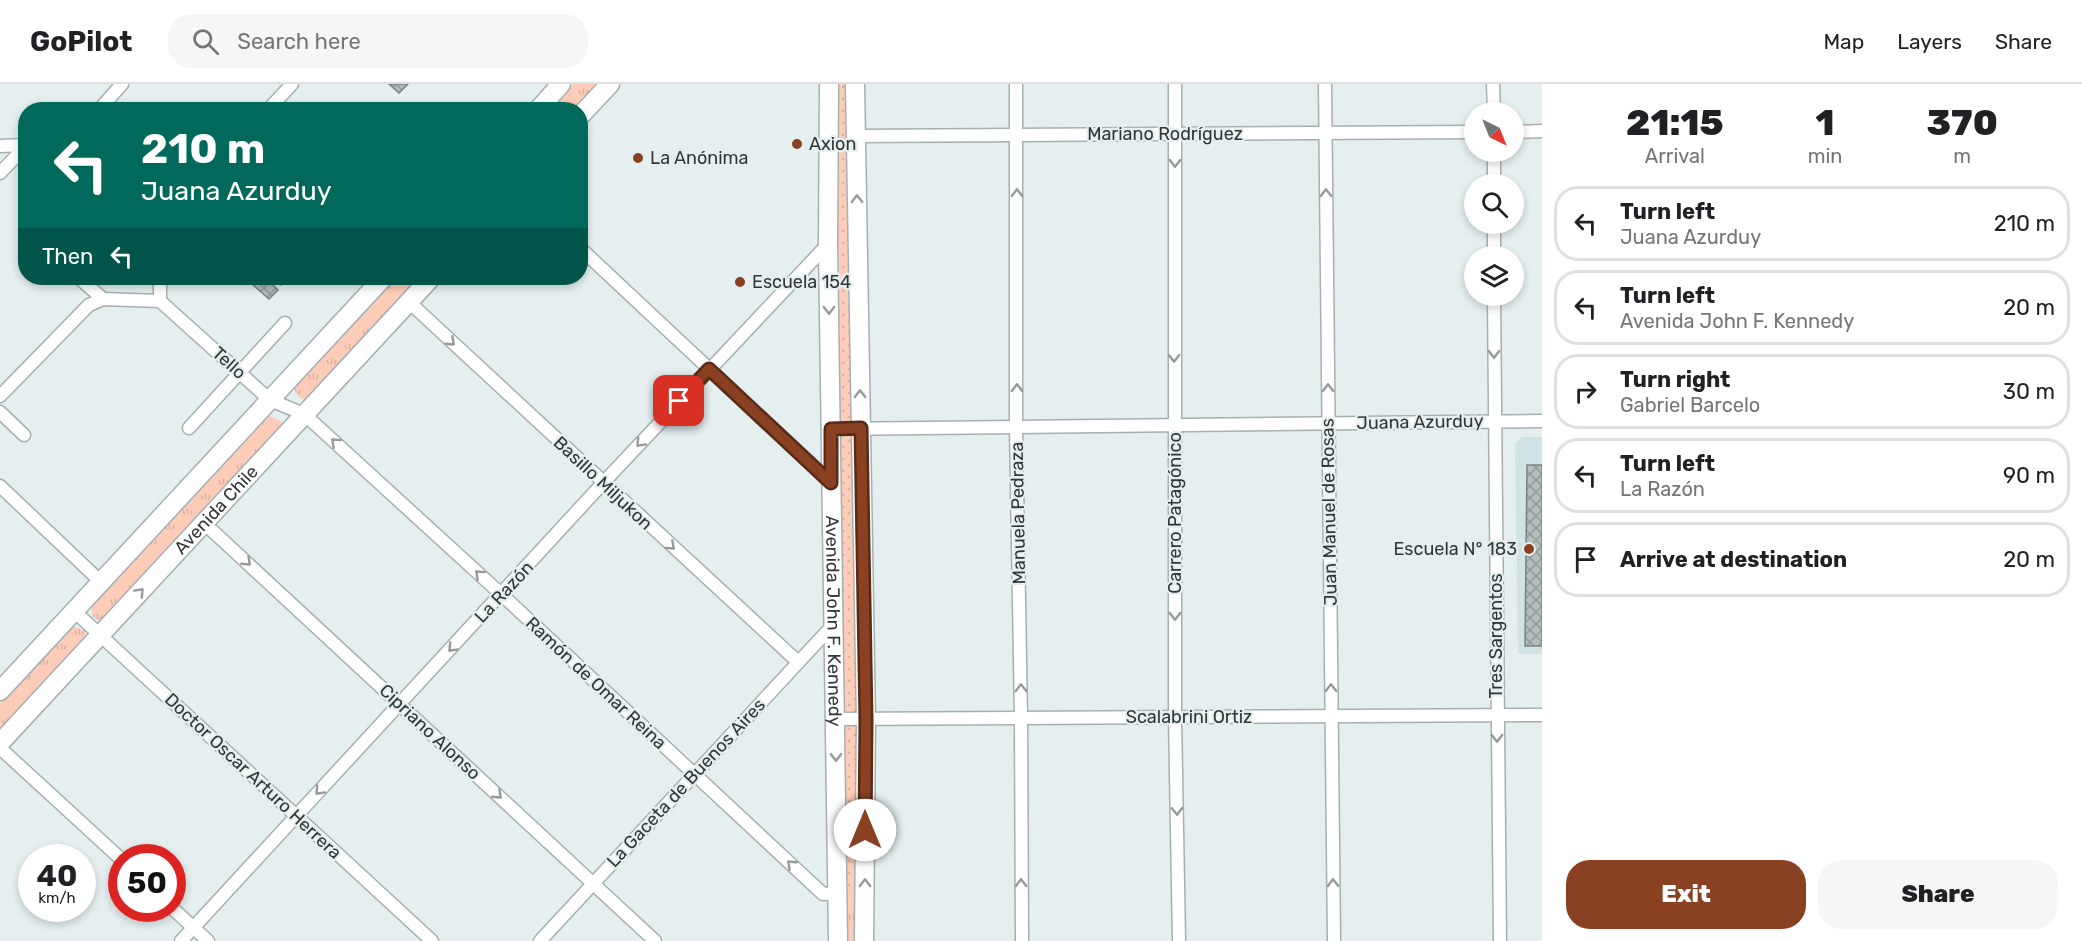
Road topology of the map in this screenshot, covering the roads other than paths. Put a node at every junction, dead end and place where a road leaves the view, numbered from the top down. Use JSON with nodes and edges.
{"nodes":[{"id":1,"x":122,"y":84,"type":"edge"},
{"id":2,"x":292,"y":84,"type":"edge"},
{"id":3,"x":561,"y":84,"type":"edge"},
{"id":4,"x":610,"y":84,"type":"edge"},
{"id":5,"x":829,"y":84,"type":"edge"},
{"id":6,"x":855,"y":84,"type":"edge"},
{"id":7,"x":1016,"y":84,"type":"edge"},
{"id":8,"x":1175,"y":84,"type":"edge"},
{"id":9,"x":1325,"y":84,"type":"edge"},
{"id":10,"x":1493,"y":84,"type":"edge"},
{"id":11,"x":106,"y":102,"type":"edge"},
{"id":12,"x":275,"y":102,"type":"edge"},
{"id":13,"x":545,"y":102,"type":"edge"},
{"id":14,"x":1494,"y":102,"type":"edge"},
{"id":15,"x":588,"y":107,"type":"edge"},
{"id":16,"x":1542,"y":131,"type":"edge"},
{"id":17,"x":1464,"y":132,"type":"edge"},
{"id":18,"x":1524,"y":132,"type":"edge"},
{"id":19,"x":1325,"y":133,"type":"junction"},
{"id":20,"x":1175,"y":134,"type":"junction"},
{"id":21,"x":1017,"y":135,"type":"junction"},
{"id":22,"x":856,"y":136,"type":"junction"},
{"id":23,"x":0,"y":146,"type":"edge"},
{"id":24,"x":18,"y":146,"type":"edge"},
{"id":25,"x":18,"y":154,"type":"edge"},
{"id":26,"x":0,"y":173,"type":"edge"},
{"id":27,"x":828,"y":244,"type":"junction"},
{"id":28,"x":588,"y":256,"type":"edge"},
{"id":29,"x":87,"y":285,"type":"edge"},
{"id":30,"x":160,"y":285,"type":"edge"},
{"id":31,"x":376,"y":285,"type":"edge"},
{"id":32,"x":425,"y":285,"type":"edge"},
{"id":33,"x":103,"y":299,"type":"junction"},
{"id":34,"x":160,"y":301,"type":"junction"},
{"id":35,"x":409,"y":302,"type":"junction"},
{"id":36,"x":1494,"y":306,"type":"edge"},
{"id":37,"x":285,"y":323,"type":"dead end"},
{"id":38,"x":709,"y":369,"type":"junction"},
{"id":39,"x":239,"y":373,"type":"junction"},
{"id":40,"x":0,"y":396,"type":"edge"},
{"id":41,"x":270,"y":400,"type":"junction"},
{"id":42,"x":0,"y":412,"type":"edge"},
{"id":43,"x":304,"y":414,"type":"junction"},
{"id":44,"x":1542,"y":421,"type":"edge"},
{"id":45,"x":1494,"y":422,"type":"junction"},
{"id":46,"x":1328,"y":423,"type":"junction"},
{"id":47,"x":1174,"y":425,"type":"junction"},
{"id":48,"x":1017,"y":427,"type":"junction"},
{"id":49,"x":189,"y":428,"type":"dead end"},
{"id":50,"x":861,"y":428,"type":"junction"},
{"id":51,"x":831,"y":429,"type":"junction"},
{"id":52,"x":24,"y":435,"type":"dead end"},
{"id":53,"x":603,"y":483,"type":"junction"},
{"id":54,"x":831,"y":483,"type":"junction"},
{"id":55,"x":0,"y":486,"type":"edge"},
{"id":56,"x":204,"y":523,"type":"junction"},
{"id":57,"x":101,"y":582,"type":"junction"},
{"id":58,"x":501,"y":594,"type":"junction"},
{"id":59,"x":74,"y":611,"type":"junction"},
{"id":60,"x":833,"y":625,"type":"junction"},
{"id":61,"x":100,"y":635,"type":"junction"},
{"id":62,"x":798,"y":662,"type":"junction"},
{"id":63,"x":0,"y":691,"type":"edge"},
{"id":64,"x":400,"y":704,"type":"junction"},
{"id":65,"x":1542,"y":715,"type":"edge"},
{"id":66,"x":1496,"y":716,"type":"junction"},
{"id":67,"x":1175,"y":717,"type":"junction"},
{"id":68,"x":1332,"y":717,"type":"junction"},
{"id":69,"x":1021,"y":718,"type":"junction"},
{"id":70,"x":836,"y":719,"type":"junction"},
{"id":71,"x":866,"y":720,"type":"junction"},
{"id":72,"x":0,"y":743,"type":"edge"},
{"id":73,"x":0,"y":748,"type":"edge"},
{"id":74,"x":694,"y":773,"type":"junction"},
{"id":75,"x":295,"y":816,"type":"junction"},
{"id":76,"x":108,"y":847,"type":"edge"},
{"id":77,"x":593,"y":884,"type":"junction"},
{"id":78,"x":838,"y":893,"type":"junction"},
{"id":79,"x":186,"y":920,"type":"edge"},
{"id":80,"x":194,"y":927,"type":"junction"},
{"id":81,"x":181,"y":941,"type":"edge"},
{"id":82,"x":208,"y":941,"type":"edge"},
{"id":83,"x":432,"y":941,"type":"edge"},
{"id":84,"x":540,"y":941,"type":"edge"},
{"id":85,"x":655,"y":941,"type":"edge"},
{"id":86,"x":838,"y":941,"type":"edge"},
{"id":87,"x":864,"y":941,"type":"edge"},
{"id":88,"x":1022,"y":941,"type":"edge"},
{"id":89,"x":1179,"y":941,"type":"edge"},
{"id":90,"x":1334,"y":941,"type":"edge"},
{"id":91,"x":1500,"y":941,"type":"edge"}],
"edges":[{"from":1,"to":11,"type":"street"},
{"from":2,"to":12,"type":"street"},
{"from":3,"to":13,"type":"main road"},
{"from":4,"to":15,"type":"main road"},
{"from":5,"to":27,"type":"main road","name":"Avenida John F. Kennedy"},
{"from":6,"to":22,"type":"main road","name":"Avenida John F. Kennedy"},
{"from":7,"to":21,"type":"street","name":"Manuela Pedraza"},
{"from":8,"to":20,"type":"street","name":"Carrero Patagónico"},
{"from":9,"to":19,"type":"street","name":"Juan Manuel de Rosas"},
{"from":10,"to":14,"type":"street"},
{"from":16,"to":18,"type":"street"},
{"from":17,"to":19,"type":"street","name":"Mariano Rodríguez"},
{"from":19,"to":20,"type":"street","name":"Mariano Rodríguez"},
{"from":46,"to":19,"type":"street","name":"Juan Manuel de Rosas","one_way":true},
{"from":20,"to":21,"type":"street","name":"Mariano Rodríguez"},
{"from":20,"to":47,"type":"street","name":"Carrero Patagónico","one_way":true},
{"from":21,"to":22,"type":"street","name":"Mariano Rodríguez"},
{"from":48,"to":21,"type":"street","name":"Manuela Pedraza","one_way":true},
{"from":50,"to":22,"type":"main road","name":"Avenida John F. Kennedy","one_way":true},
{"from":23,"to":24,"type":"street"},
{"from":25,"to":26,"type":"street"},
{"from":27,"to":38,"type":"street","name":"La Razón"},
{"from":27,"to":51,"type":"main road","name":"Avenida John F. Kennedy","one_way":true},
{"from":28,"to":38,"type":"street"},
{"from":29,"to":33,"type":"street"},
{"from":30,"to":34,"type":"street"},
{"from":31,"to":41,"type":"main road","name":"Avenida Chile"},
{"from":32,"to":35,"type":"main road","name":"Avenida Chile"},
{"from":33,"to":34,"type":"street"},
{"from":33,"to":40,"type":"street"},
{"from":34,"to":39,"type":"street","name":"Tello"},
{"from":35,"to":43,"type":"main road","name":"Avenida Chile"},
{"from":35,"to":53,"type":"street","name":"Basillo Miljukon","one_way":true},
{"from":36,"to":45,"type":"street","name":"Tres Sargentos","one_way":true},
{"from":37,"to":39,"type":"street"},
{"from":38,"to":53,"type":"street","name":"La Razón","one_way":true},
{"from":38,"to":54,"type":"street"},
{"from":39,"to":41,"type":"street","name":"Tello"},
{"from":39,"to":49,"type":"street"},
{"from":41,"to":43,"type":"street","name":"Tello"},
{"from":41,"to":57,"type":"main road","name":"Avenida Chile"},
{"from":42,"to":52,"type":"street"},
{"from":43,"to":56,"type":"main road","name":"Avenida Chile"},
{"from":58,"to":43,"type":"street","name":"Ramón de Omar Reina","one_way":true},
{"from":44,"to":45,"type":"street","name":"Juana Azurduy"},
{"from":45,"to":46,"type":"street","name":"Juana Azurduy"},
{"from":45,"to":66,"type":"street","name":"Tres Sargentos"},
{"from":46,"to":47,"type":"street","name":"Juana Azurduy"},
{"from":68,"to":46,"type":"street","name":"Juan Manuel de Rosas","one_way":true},
{"from":47,"to":48,"type":"street","name":"Juana Azurduy"},
{"from":47,"to":67,"type":"street","name":"Carrero Patagónico","one_way":true},
{"from":48,"to":50,"type":"street","name":"Juana Azurduy"},
{"from":69,"to":48,"type":"street","name":"Manuela Pedraza","one_way":true},
{"from":50,"to":51,"type":"street","name":"Juana Azurduy"},
{"from":50,"to":71,"type":"main road","name":"Avenida John F. Kennedy"},
{"from":51,"to":54,"type":"main road","name":"Avenida John F. Kennedy"},
{"from":53,"to":58,"type":"street","name":"La Razón"},
{"from":53,"to":62,"type":"street","name":"Basillo Miljukon","one_way":true},
{"from":54,"to":60,"type":"main road","name":"Avenida John F. Kennedy"},
{"from":55,"to":57,"type":"street"},
{"from":61,"to":56,"type":"main road","name":"Avenida Chile","one_way":true},
{"from":56,"to":64,"type":"street","name":"Cipriano Alonso","one_way":true},
{"from":57,"to":59,"type":"main road","name":"Avenida Chile"},
{"from":58,"to":64,"type":"street","name":"La Razón","one_way":true},
{"from":58,"to":74,"type":"street","name":"Ramón de Omar Reina"},
{"from":59,"to":61,"type":"street","name":"Doctor Oscar Arturo Herrera"},
{"from":59,"to":63,"type":"main road","name":"Avenida Chile"},
{"from":60,"to":62,"type":"street","name":"La Gaceta de Buenos Aires"},
{"from":60,"to":70,"type":"main road","name":"Avenida John F. Kennedy"},
{"from":61,"to":72,"type":"main road","name":"Avenida Chile"},
{"from":61,"to":75,"type":"street","name":"Doctor Oscar Arturo Herrera"},
{"from":62,"to":74,"type":"street","name":"La Gaceta de Buenos Aires"},
{"from":64,"to":75,"type":"street","name":"La Razón","one_way":true},
{"from":64,"to":77,"type":"street","name":"Cipriano Alonso","one_way":true},
{"from":65,"to":66,"type":"street","name":"Scalabrini Ortiz"},
{"from":66,"to":68,"type":"street","name":"Scalabrini Ortiz"},
{"from":66,"to":91,"type":"street","name":"Tres Sargentos","one_way":true},
{"from":67,"to":68,"type":"street","name":"Scalabrini Ortiz"},
{"from":67,"to":69,"type":"street","name":"Scalabrini Ortiz"},
{"from":67,"to":89,"type":"street","name":"Carrero Patagónico","one_way":true},
{"from":90,"to":68,"type":"street","name":"Juan Manuel de Rosas","one_way":true},
{"from":69,"to":71,"type":"street","name":"Scalabrini Ortiz"},
{"from":88,"to":69,"type":"street","name":"Manuela Pedraza","one_way":true},
{"from":70,"to":71,"type":"street","name":"Scalabrini Ortiz"},
{"from":70,"to":78,"type":"main road","name":"Avenida John F. Kennedy","one_way":true},
{"from":87,"to":71,"type":"main road","name":"Avenida John F. Kennedy","one_way":true},
{"from":73,"to":76,"type":"street"},
{"from":74,"to":77,"type":"street","name":"La Gaceta de Buenos Aires"},
{"from":78,"to":74,"type":"street","name":"Ramón de Omar Reina","one_way":true},
{"from":75,"to":80,"type":"street","name":"La Razón"},
{"from":75,"to":83,"type":"street","name":"Doctor Oscar Arturo Herrera"},
{"from":77,"to":84,"type":"street","name":"La Gaceta de Buenos Aires"},
{"from":77,"to":85,"type":"street","name":"Cipriano Alonso"},
{"from":78,"to":86,"type":"main road","name":"Avenida John F. Kennedy"},
{"from":79,"to":80,"type":"street"},
{"from":80,"to":81,"type":"street","name":"La Razón"},
{"from":80,"to":82,"type":"street"}]}
